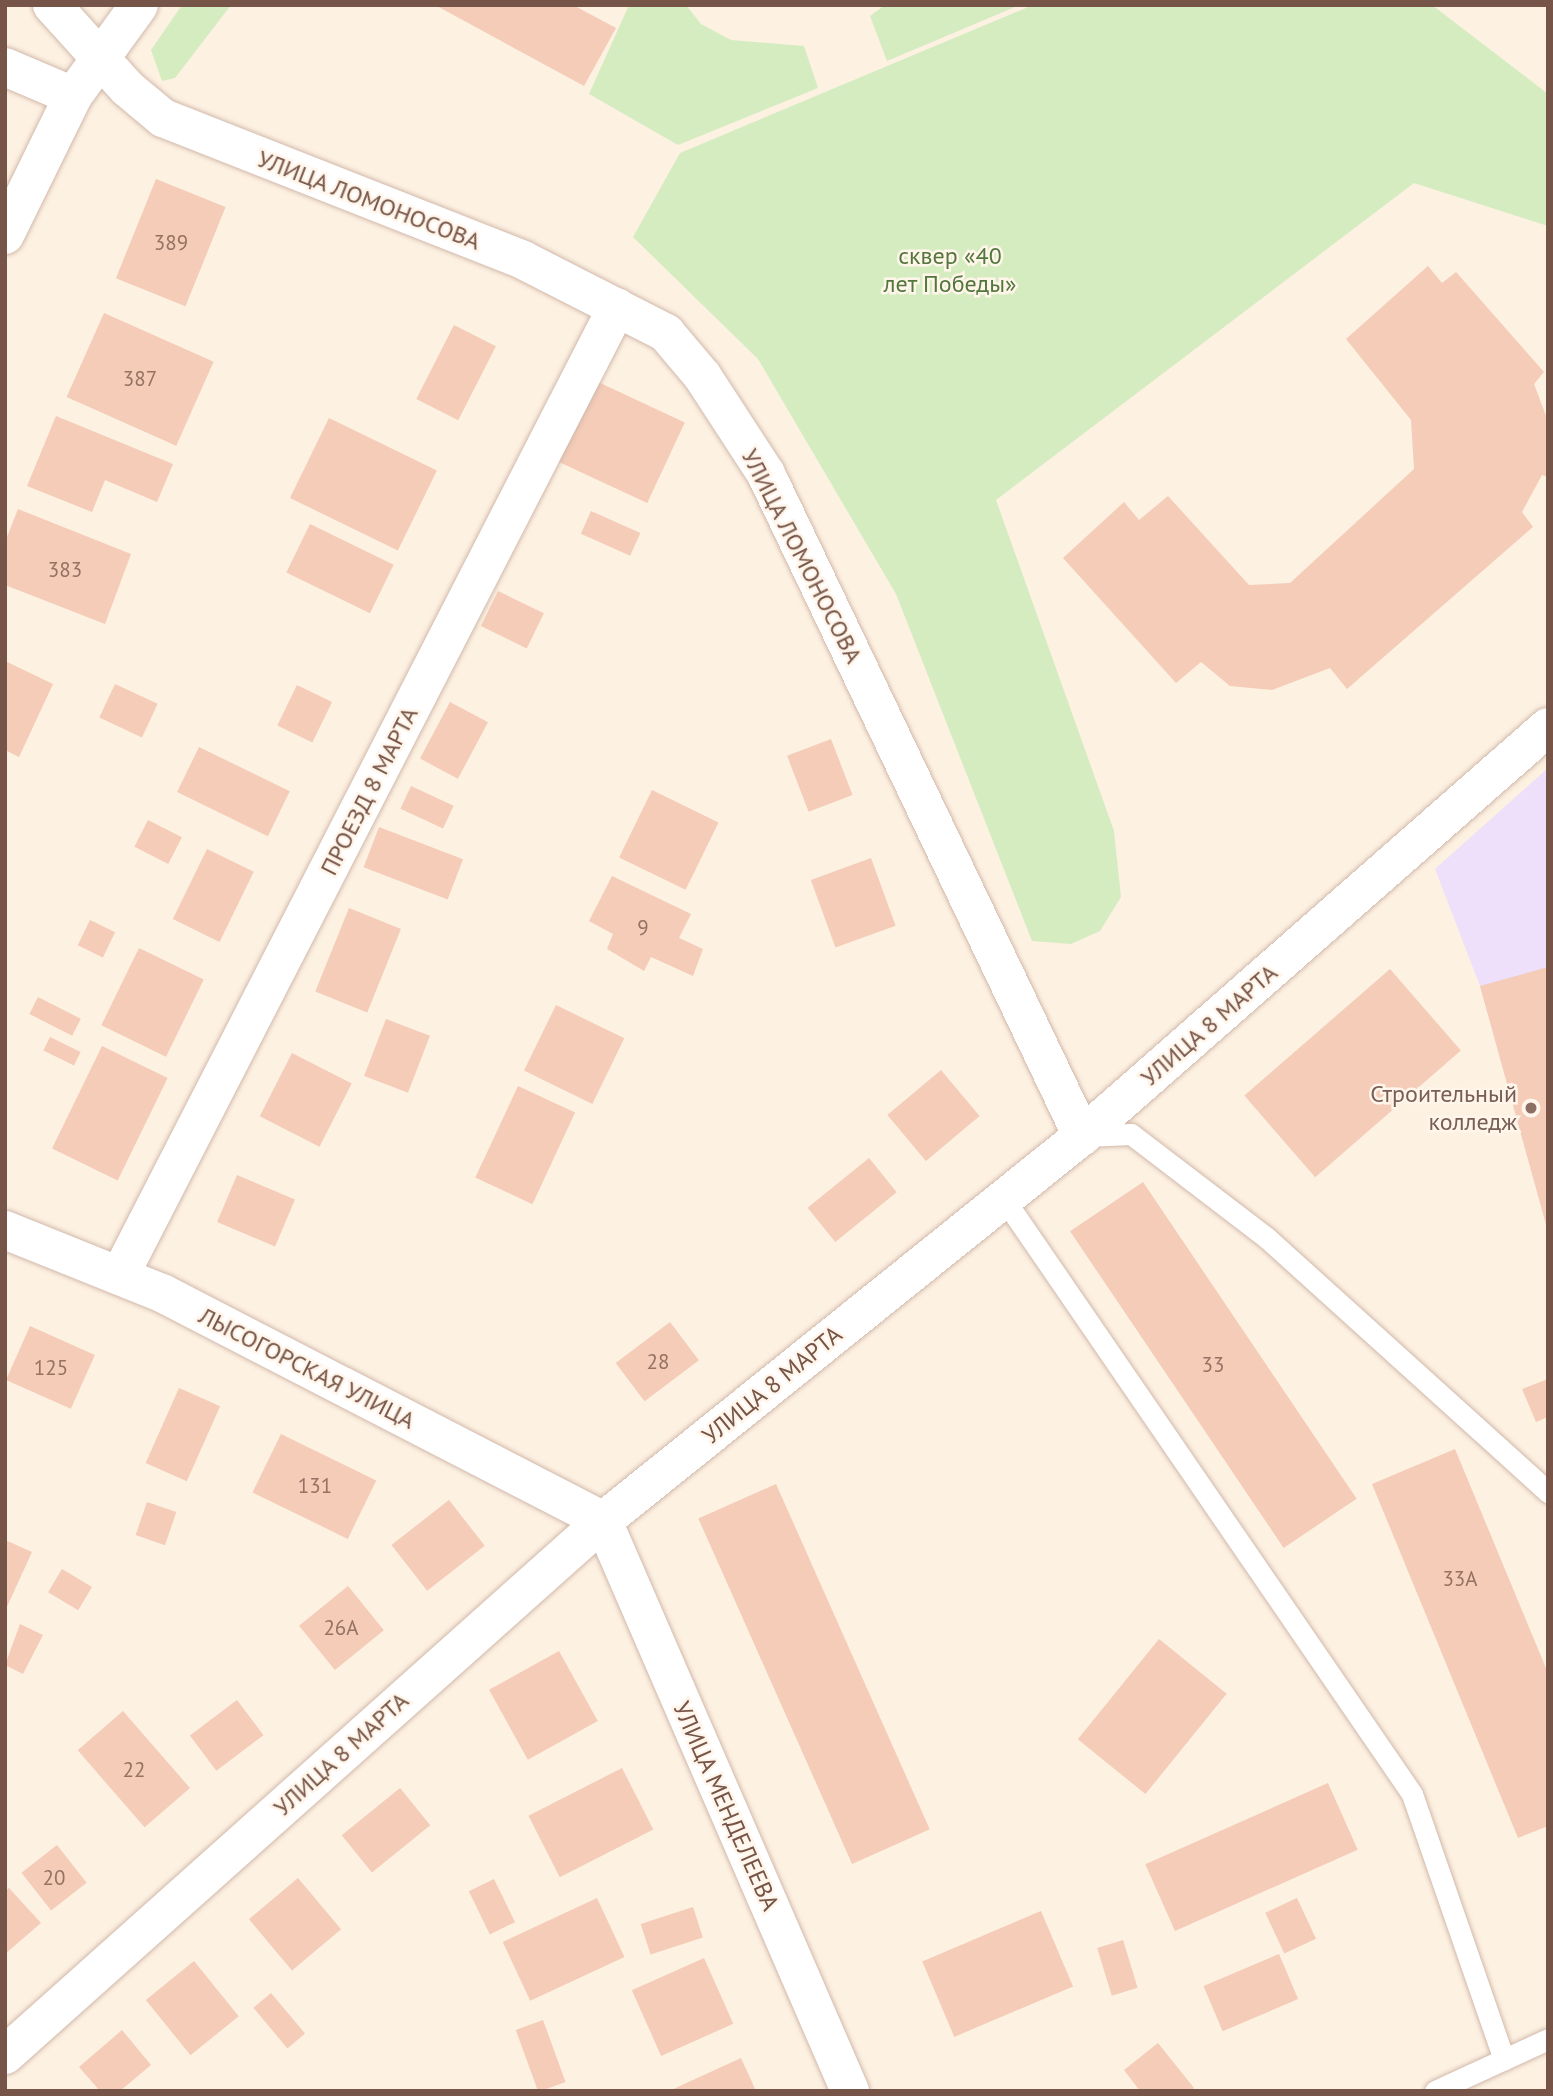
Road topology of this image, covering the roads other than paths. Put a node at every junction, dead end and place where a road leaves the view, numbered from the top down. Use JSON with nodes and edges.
{"nodes":[{"id":1,"x":52,"y":5,"type":"edge"},
{"id":2,"x":139,"y":5,"type":"edge"},
{"id":3,"x":100,"y":59,"type":"junction"},
{"id":4,"x":5,"y":67,"type":"edge"},
{"id":5,"x":73,"y":96,"type":"junction"},
{"id":6,"x":5,"y":235,"type":"edge"},
{"id":7,"x":617,"y":307,"type":"junction"},
{"id":8,"x":1548,"y":727,"type":"edge"},
{"id":9,"x":1082,"y":1136,"type":"junction"},
{"id":10,"x":1004,"y":1199,"type":"junction"},
{"id":11,"x":5,"y":1230,"type":"edge"},
{"id":12,"x":120,"y":1275,"type":"junction"},
{"id":13,"x":1548,"y":1492,"type":"edge"},
{"id":14,"x":603,"y":1521,"type":"junction"},
{"id":15,"x":1548,"y":2039,"type":"edge"},
{"id":16,"x":5,"y":2055,"type":"edge"},
{"id":17,"x":1504,"y":2059,"type":"junction"},
{"id":18,"x":850,"y":2091,"type":"edge"},
{"id":19,"x":1435,"y":2091,"type":"edge"}],
"edges":[{"from":1,"to":3,"type":"street","name":"УЛИЦА ЛОМОНОСОВА"},
{"from":2,"to":3,"type":"street"},
{"from":3,"to":5,"type":"street"},
{"from":3,"to":7,"type":"street","name":"УЛИЦА ЛОМОНОСОВА"},
{"from":4,"to":5,"type":"street"},
{"from":5,"to":6,"type":"street"},
{"from":7,"to":9,"type":"street","name":"УЛИЦА ЛОМОНОСОВА"},
{"from":7,"to":12,"type":"street","name":"ПРОЕЗД 8 МАРТА"},
{"from":8,"to":9,"type":"street","name":"УЛИЦА 8 МАРТА"},
{"from":9,"to":10,"type":"street","name":"УЛИЦА 8 МАРТА"},
{"from":9,"to":13,"type":"lane"},
{"from":10,"to":14,"type":"street","name":"УЛИЦА 8 МАРТА"},
{"from":10,"to":17,"type":"lane"},
{"from":11,"to":12,"type":"street","name":"ЛЫСОГОРСКАЯ УЛИЦА"},
{"from":12,"to":14,"type":"street","name":"ЛЫСОГОРСКАЯ УЛИЦА"},
{"from":14,"to":16,"type":"street","name":"УЛИЦА 8 МАРТА"},
{"from":14,"to":18,"type":"street","name":"УЛИЦА МЕНДЕЛЕЕВА"},
{"from":15,"to":17,"type":"lane"},
{"from":17,"to":19,"type":"lane"}]}
